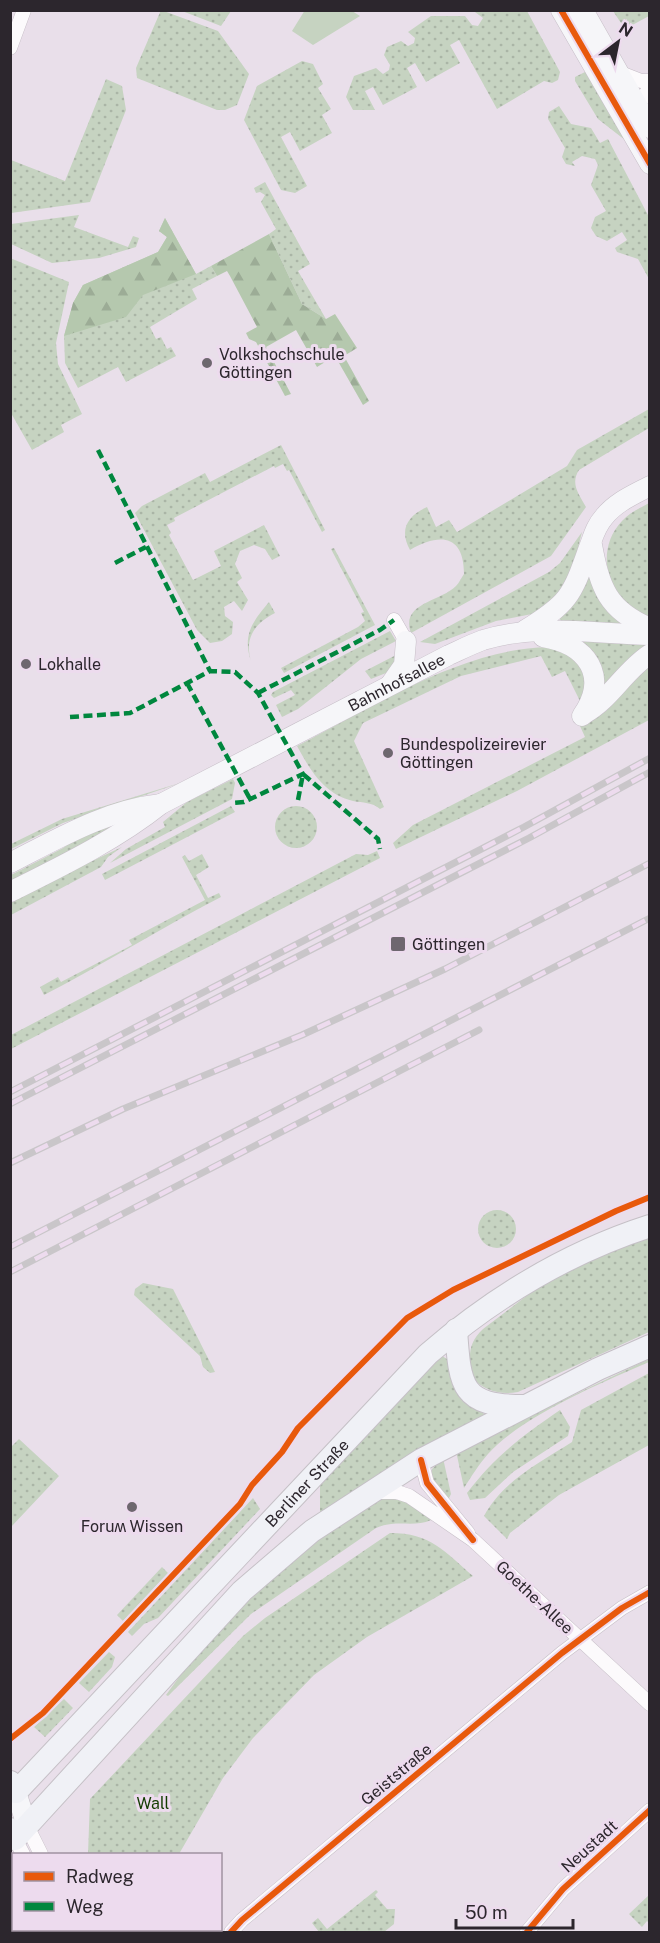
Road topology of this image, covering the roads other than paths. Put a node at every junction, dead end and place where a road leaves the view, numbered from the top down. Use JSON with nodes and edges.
{"nodes":[{"id":1,"x":24,"y":10,"type":"edge"},
{"id":2,"x":561,"y":10,"type":"edge"},
{"id":3,"x":583,"y":10,"type":"edge"},
{"id":4,"x":10,"y":48,"type":"edge"},
{"id":5,"x":618,"y":72,"type":"junction"},
{"id":6,"x":650,"y":81,"type":"edge"},
{"id":7,"x":650,"y":87,"type":"edge"},
{"id":8,"x":641,"y":120,"type":"edge"},
{"id":9,"x":650,"y":164,"type":"edge"},
{"id":10,"x":650,"y":486,"type":"edge"},
{"id":11,"x":592,"y":542,"type":"junction"},
{"id":12,"x":394,"y":620,"type":"dead end"},
{"id":13,"x":650,"y":628,"type":"edge"},
{"id":14,"x":520,"y":632,"type":"junction"},
{"id":15,"x":650,"y":635,"type":"edge"},
{"id":16,"x":406,"y":642,"type":"junction"},
{"id":17,"x":650,"y":654,"type":"edge"},
{"id":18,"x":449,"y":655,"type":"junction"},
{"id":19,"x":388,"y":686,"type":"junction"},
{"id":20,"x":161,"y":804,"type":"junction"},
{"id":21,"x":10,"y":863,"type":"edge"},
{"id":22,"x":10,"y":892,"type":"edge"},
{"id":23,"x":650,"y":1226,"type":"edge"},
{"id":24,"x":456,"y":1330,"type":"junction"},
{"id":25,"x":650,"y":1346,"type":"edge"},
{"id":26,"x":529,"y":1406,"type":"junction"},
{"id":27,"x":422,"y":1460,"type":"junction"},
{"id":28,"x":371,"y":1492,"type":"junction"},
{"id":29,"x":473,"y":1540,"type":"junction"},
{"id":30,"x":647,"y":1593,"type":"edge"},
{"id":31,"x":580,"y":1639,"type":"junction"},
{"id":32,"x":650,"y":1704,"type":"edge"},
{"id":33,"x":12,"y":1791,"type":"edge"},
{"id":34,"x":650,"y":1810,"type":"edge"},
{"id":35,"x":17,"y":1839,"type":"edge"},
{"id":36,"x":39,"y":1853,"type":"edge"},
{"id":37,"x":231,"y":1932,"type":"edge"},
{"id":38,"x":527,"y":1932,"type":"edge"}],
"edges":[{"from":1,"to":4,"type":"street"},
{"from":2,"to":8,"type":"main road"},
{"from":3,"to":5,"type":"main road"},
{"from":5,"to":6,"type":"street"},
{"from":5,"to":8,"type":"main road"},
{"from":7,"to":8,"type":"street"},
{"from":8,"to":9,"type":"main road"},
{"from":10,"to":11,"type":"main road"},
{"from":11,"to":13,"type":"main road"},
{"from":11,"to":14,"type":"main road"},
{"from":12,"to":16,"type":"street","name":"Bahnhofsallee"},
{"from":14,"to":15,"type":"main road","name":"Bahnhofsallee"},
{"from":14,"to":17,"type":"main road"},
{"from":14,"to":18,"type":"main road","name":"Bahnhofsallee"},
{"from":16,"to":18,"type":"main road"},
{"from":16,"to":19,"type":"main road"},
{"from":18,"to":19,"type":"main road","name":"Bahnhofsallee"},
{"from":19,"to":20,"type":"main road","name":"Bahnhofsallee"},
{"from":20,"to":21,"type":"main road","name":"Bahnhofsallee"},
{"from":20,"to":22,"type":"main road","name":"Bahnhofsallee"},
{"from":23,"to":24,"type":"main road","name":"Berliner Straße"},
{"from":24,"to":26,"type":"main road"},
{"from":24,"to":33,"type":"main road","name":"Berliner Straße"},
{"from":25,"to":26,"type":"main road"},
{"from":26,"to":27,"type":"main road"},
{"from":27,"to":28,"type":"main road"},
{"from":27,"to":29,"type":"street","name":"Goethe-Allee"},
{"from":28,"to":29,"type":"street","name":"Goethe-Allee"},
{"from":28,"to":35,"type":"main road"},
{"from":29,"to":31,"type":"street","name":"Goethe-Allee"},
{"from":30,"to":31,"type":"street","name":"Geiststraße"},
{"from":31,"to":32,"type":"street","name":"Goethe-Allee"},
{"from":31,"to":37,"type":"street","name":"Geiststraße"},
{"from":33,"to":35,"type":"main road"},
{"from":34,"to":38,"type":"street","name":"Neustadt"},
{"from":35,"to":36,"type":"street"}]}
